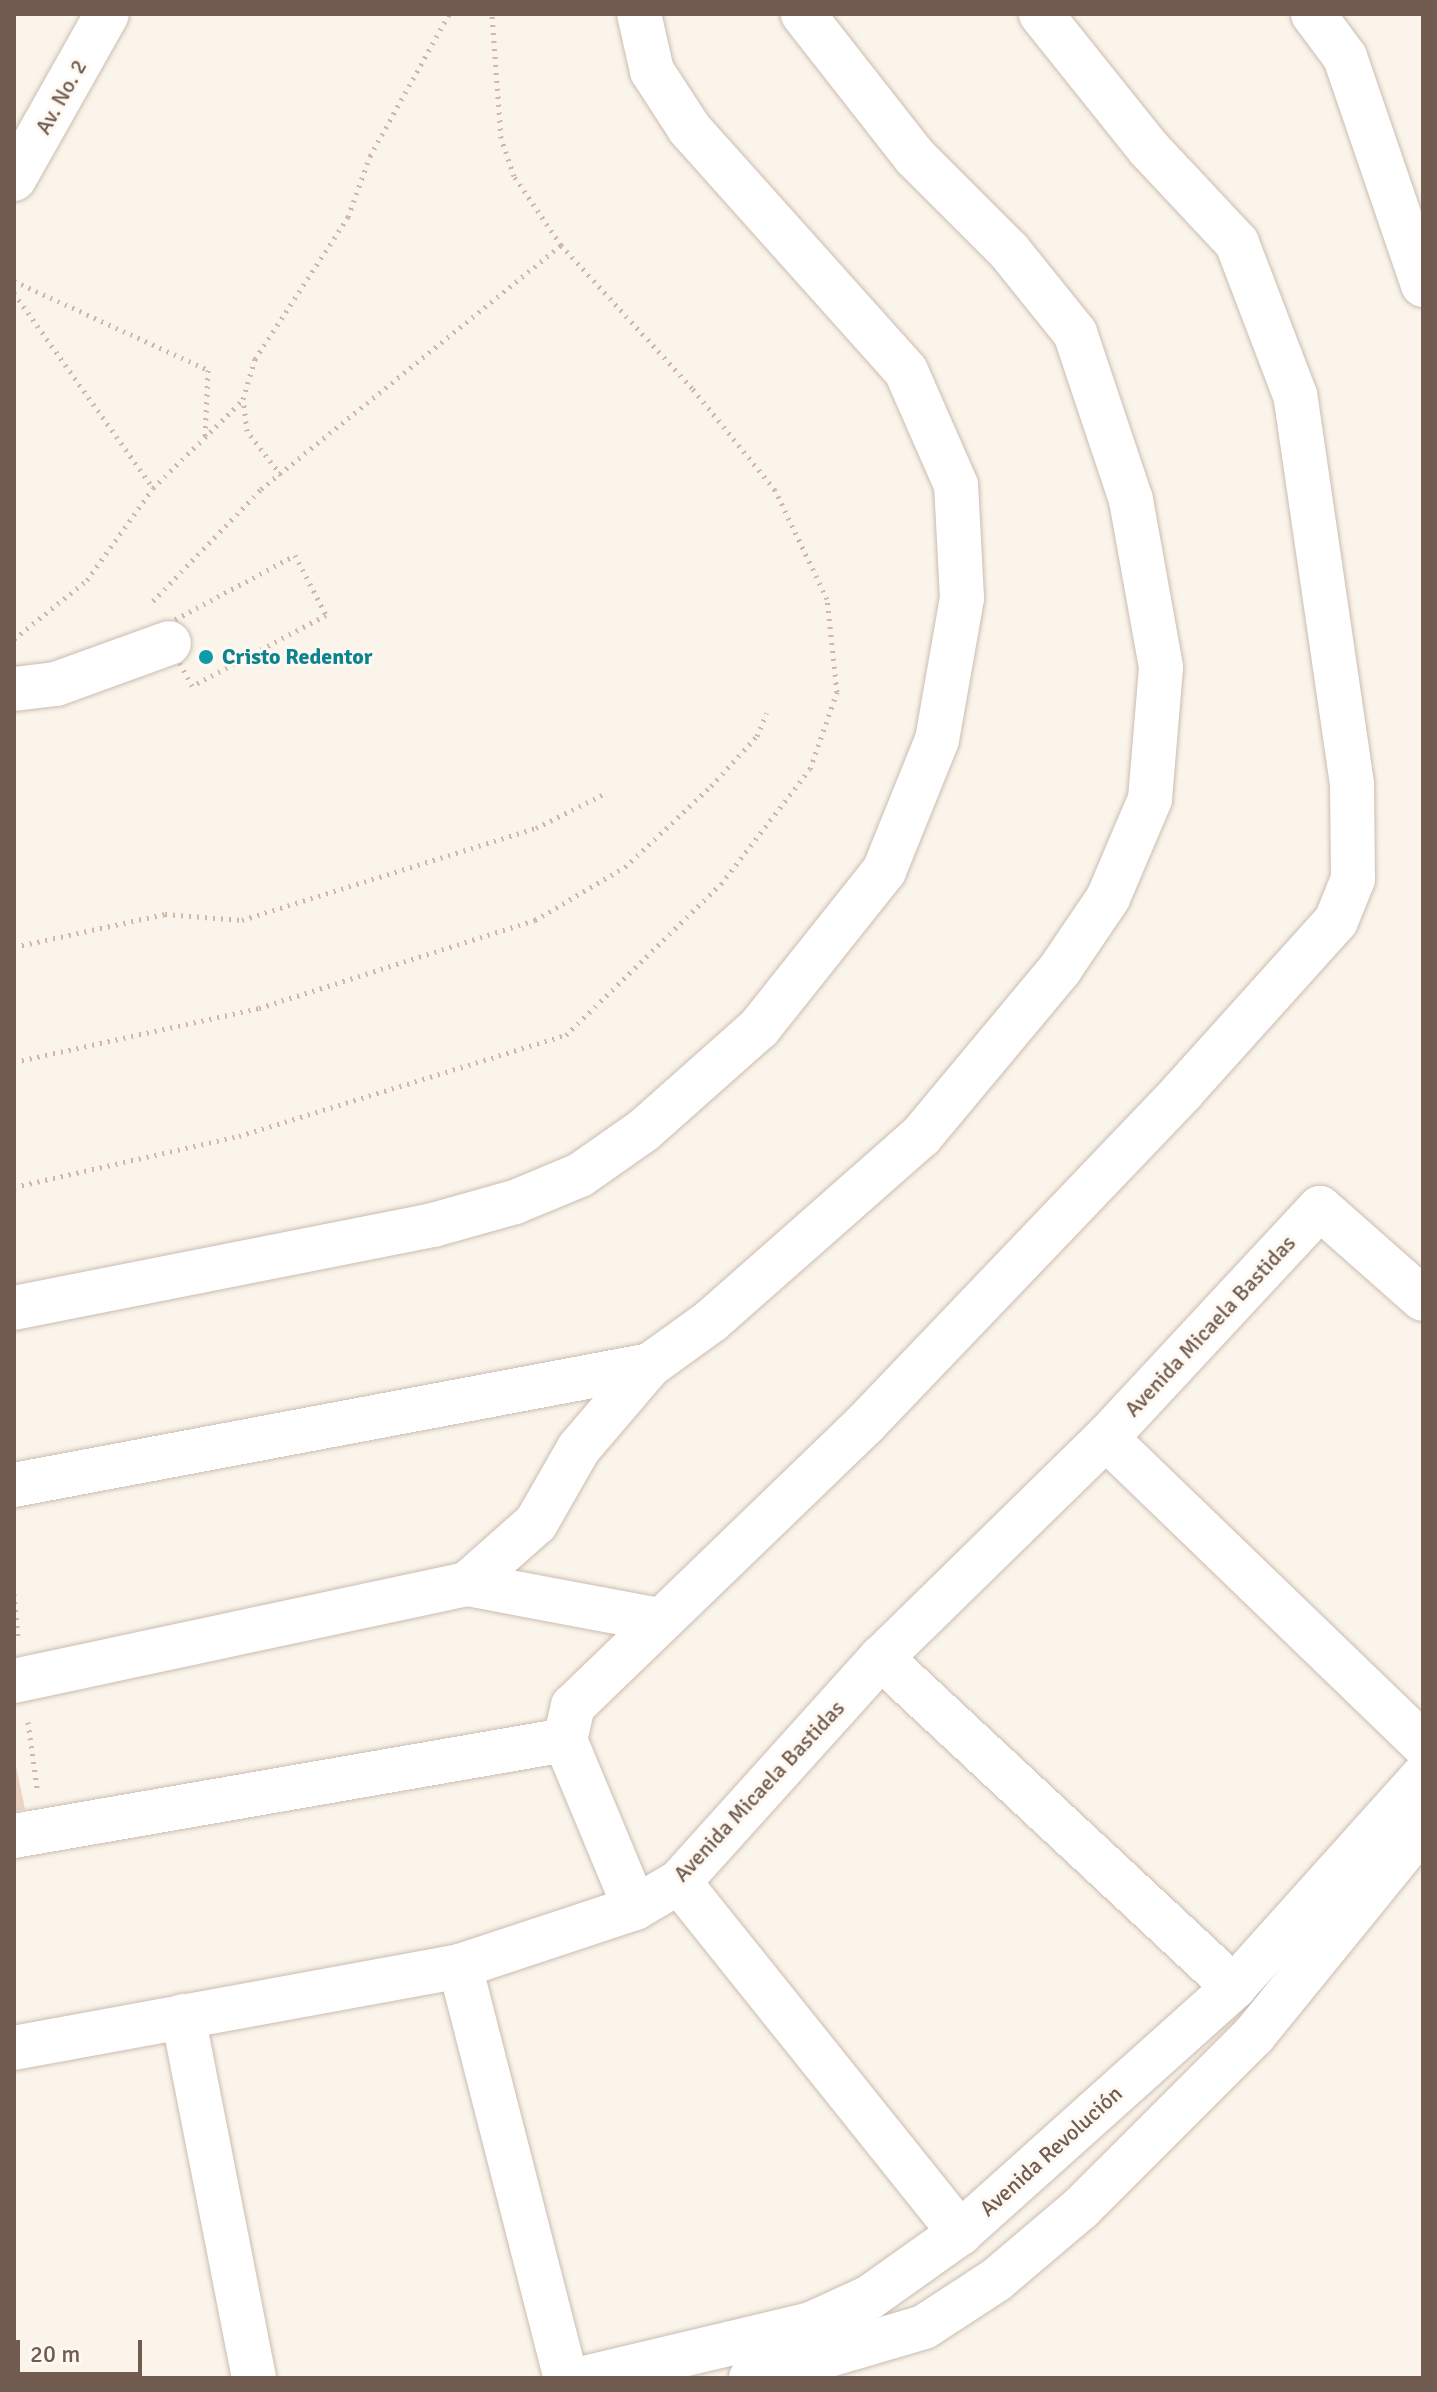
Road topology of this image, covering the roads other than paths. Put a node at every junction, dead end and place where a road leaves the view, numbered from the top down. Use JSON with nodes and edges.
{"nodes":[{"id":1,"x":107,"y":14,"type":"edge"},
{"id":2,"x":639,"y":14,"type":"edge"},
{"id":3,"x":803,"y":14,"type":"edge"},
{"id":4,"x":1041,"y":14,"type":"edge"},
{"id":5,"x":1313,"y":14,"type":"edge"},
{"id":6,"x":14,"y":179,"type":"edge"},
{"id":7,"x":1423,"y":285,"type":"edge"},
{"id":8,"x":169,"y":643,"type":"road end"},
{"id":9,"x":14,"y":689,"type":"edge"},
{"id":10,"x":1423,"y":1299,"type":"edge"},
{"id":11,"x":14,"y":1308,"type":"edge"},
{"id":12,"x":650,"y":1365,"type":"junction"},
{"id":13,"x":1106,"y":1438,"type":"junction"},
{"id":14,"x":14,"y":1485,"type":"edge"},
{"id":15,"x":467,"y":1584,"type":"junction"},
{"id":16,"x":660,"y":1620,"type":"junction"},
{"id":17,"x":881,"y":1658,"type":"junction"},
{"id":18,"x":14,"y":1681,"type":"edge"},
{"id":19,"x":565,"y":1740,"type":"junction"},
{"id":20,"x":1423,"y":1744,"type":"edge"},
{"id":21,"x":1423,"y":1776,"type":"edge"},
{"id":22,"x":1423,"y":1827,"type":"edge"},
{"id":23,"x":14,"y":1836,"type":"edge"},
{"id":24,"x":679,"y":1882,"type":"junction"},
{"id":25,"x":635,"y":1908,"type":"junction"},
{"id":26,"x":460,"y":1966,"type":"junction"},
{"id":27,"x":1234,"y":1987,"type":"junction"},
{"id":28,"x":183,"y":2016,"type":"junction"},
{"id":29,"x":14,"y":2048,"type":"edge"},
{"id":30,"x":960,"y":2233,"type":"junction"},
{"id":31,"x":254,"y":2378,"type":"edge"},
{"id":32,"x":566,"y":2378,"type":"edge"},
{"id":33,"x":585,"y":2378,"type":"edge"},
{"id":34,"x":751,"y":2378,"type":"edge"}],
"edges":[{"from":1,"to":6,"type":"street","name":"Av. No. 2"},
{"from":2,"to":11,"type":"street"},
{"from":3,"to":12,"type":"street"},
{"from":4,"to":16,"type":"street"},
{"from":5,"to":7,"type":"street"},
{"from":8,"to":9,"type":"street"},
{"from":10,"to":13,"type":"street","name":"Avenida Micaela Bastidas"},
{"from":12,"to":14,"type":"street"},
{"from":12,"to":15,"type":"street"},
{"from":13,"to":17,"type":"street","name":"Avenida Micaela Bastidas"},
{"from":13,"to":20,"type":"street"},
{"from":15,"to":16,"type":"street"},
{"from":15,"to":18,"type":"street"},
{"from":16,"to":19,"type":"street"},
{"from":17,"to":24,"type":"street","name":"Avenida Micaela Bastidas"},
{"from":17,"to":27,"type":"street"},
{"from":19,"to":23,"type":"street"},
{"from":19,"to":25,"type":"street"},
{"from":21,"to":27,"type":"street","name":"Avenida Revolución"},
{"from":22,"to":34,"type":"street"},
{"from":24,"to":25,"type":"street","name":"Avenida Micaela Bastidas"},
{"from":24,"to":30,"type":"street"},
{"from":25,"to":26,"type":"street","name":"Avenida Micaela Bastidas"},
{"from":26,"to":28,"type":"street","name":"Avenida Micaela Bastidas"},
{"from":26,"to":32,"type":"street"},
{"from":27,"to":30,"type":"street","name":"Avenida Revolución"},
{"from":28,"to":29,"type":"street","name":"Avenida Micaela Bastidas"},
{"from":28,"to":31,"type":"street"},
{"from":30,"to":33,"type":"street","name":"Avenida Revolución"}]}
